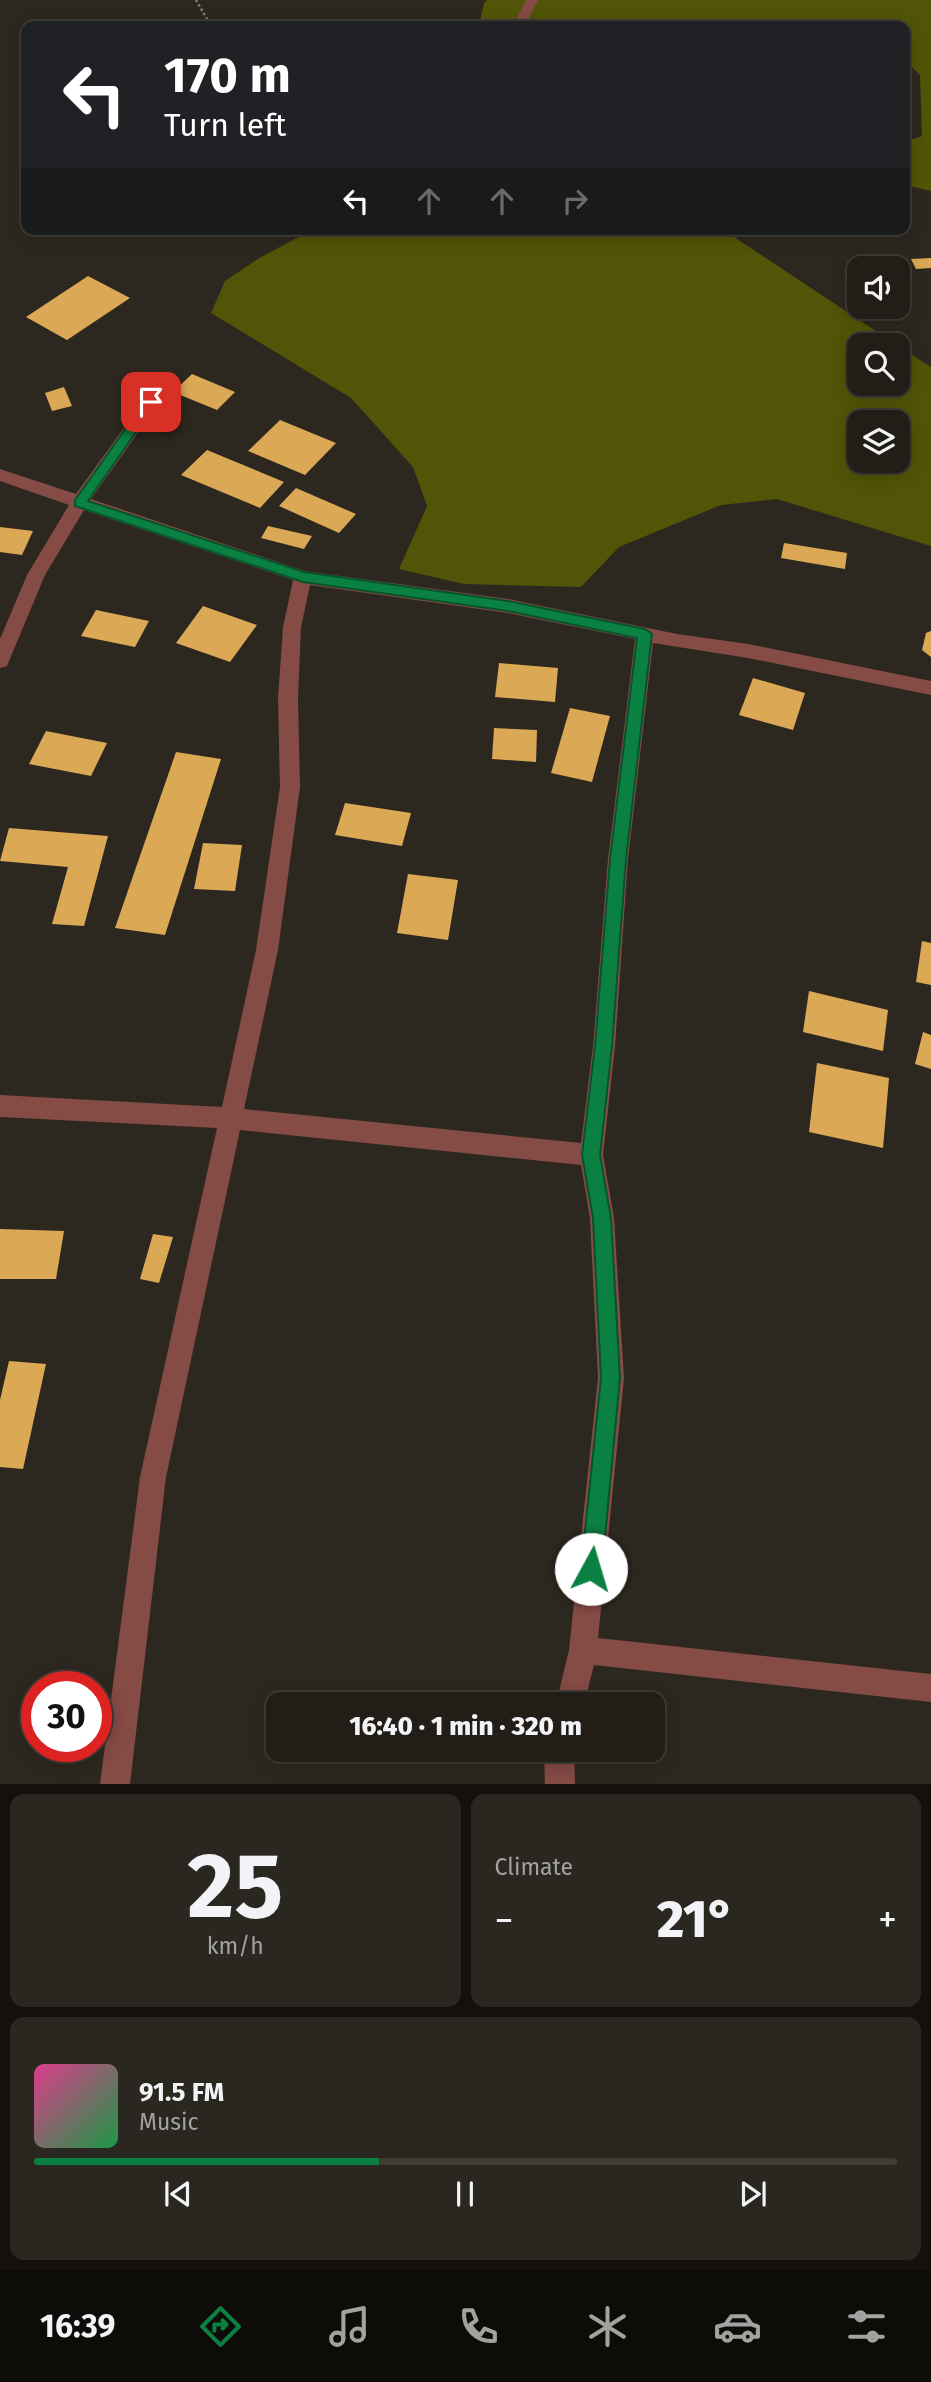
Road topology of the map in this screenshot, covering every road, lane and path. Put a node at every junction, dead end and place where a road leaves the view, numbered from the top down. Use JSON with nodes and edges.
{"nodes":[{"id":1,"x":196,"y":0,"type":"edge"},
{"id":2,"x":531,"y":0,"type":"edge"},
{"id":3,"x":208,"y":21,"type":"edge"},
{"id":4,"x":521,"y":21,"type":"edge"},
{"id":5,"x":151,"y":402,"type":"dead end"},
{"id":6,"x":0,"y":475,"type":"edge"},
{"id":7,"x":79,"y":503,"type":"junction"},
{"id":8,"x":303,"y":577,"type":"junction"},
{"id":9,"x":645,"y":634,"type":"junction"},
{"id":10,"x":0,"y":661,"type":"edge"},
{"id":11,"x":931,"y":688,"type":"edge"},
{"id":12,"x":0,"y":1106,"type":"edge"},
{"id":13,"x":231,"y":1118,"type":"junction"},
{"id":14,"x":591,"y":1155,"type":"junction"},
{"id":15,"x":583,"y":1650,"type":"junction"},
{"id":16,"x":931,"y":1688,"type":"edge"},
{"id":17,"x":573,"y":1692,"type":"edge"},
{"id":18,"x":559,"y":1762,"type":"edge"},
{"id":19,"x":116,"y":1783,"type":"edge"},
{"id":20,"x":560,"y":1783,"type":"edge"}],
"edges":[{"from":1,"to":3,"type":"path"},
{"from":2,"to":4,"type":"street"},
{"from":5,"to":7,"type":"street"},
{"from":6,"to":7,"type":"street"},
{"from":7,"to":8,"type":"street"},
{"from":7,"to":10,"type":"street"},
{"from":8,"to":9,"type":"street"},
{"from":8,"to":13,"type":"street"},
{"from":9,"to":11,"type":"street"},
{"from":9,"to":14,"type":"street"},
{"from":12,"to":13,"type":"street"},
{"from":13,"to":14,"type":"street"},
{"from":13,"to":19,"type":"street"},
{"from":14,"to":15,"type":"street"},
{"from":15,"to":16,"type":"street"},
{"from":15,"to":17,"type":"street"},
{"from":18,"to":20,"type":"street"}]}
